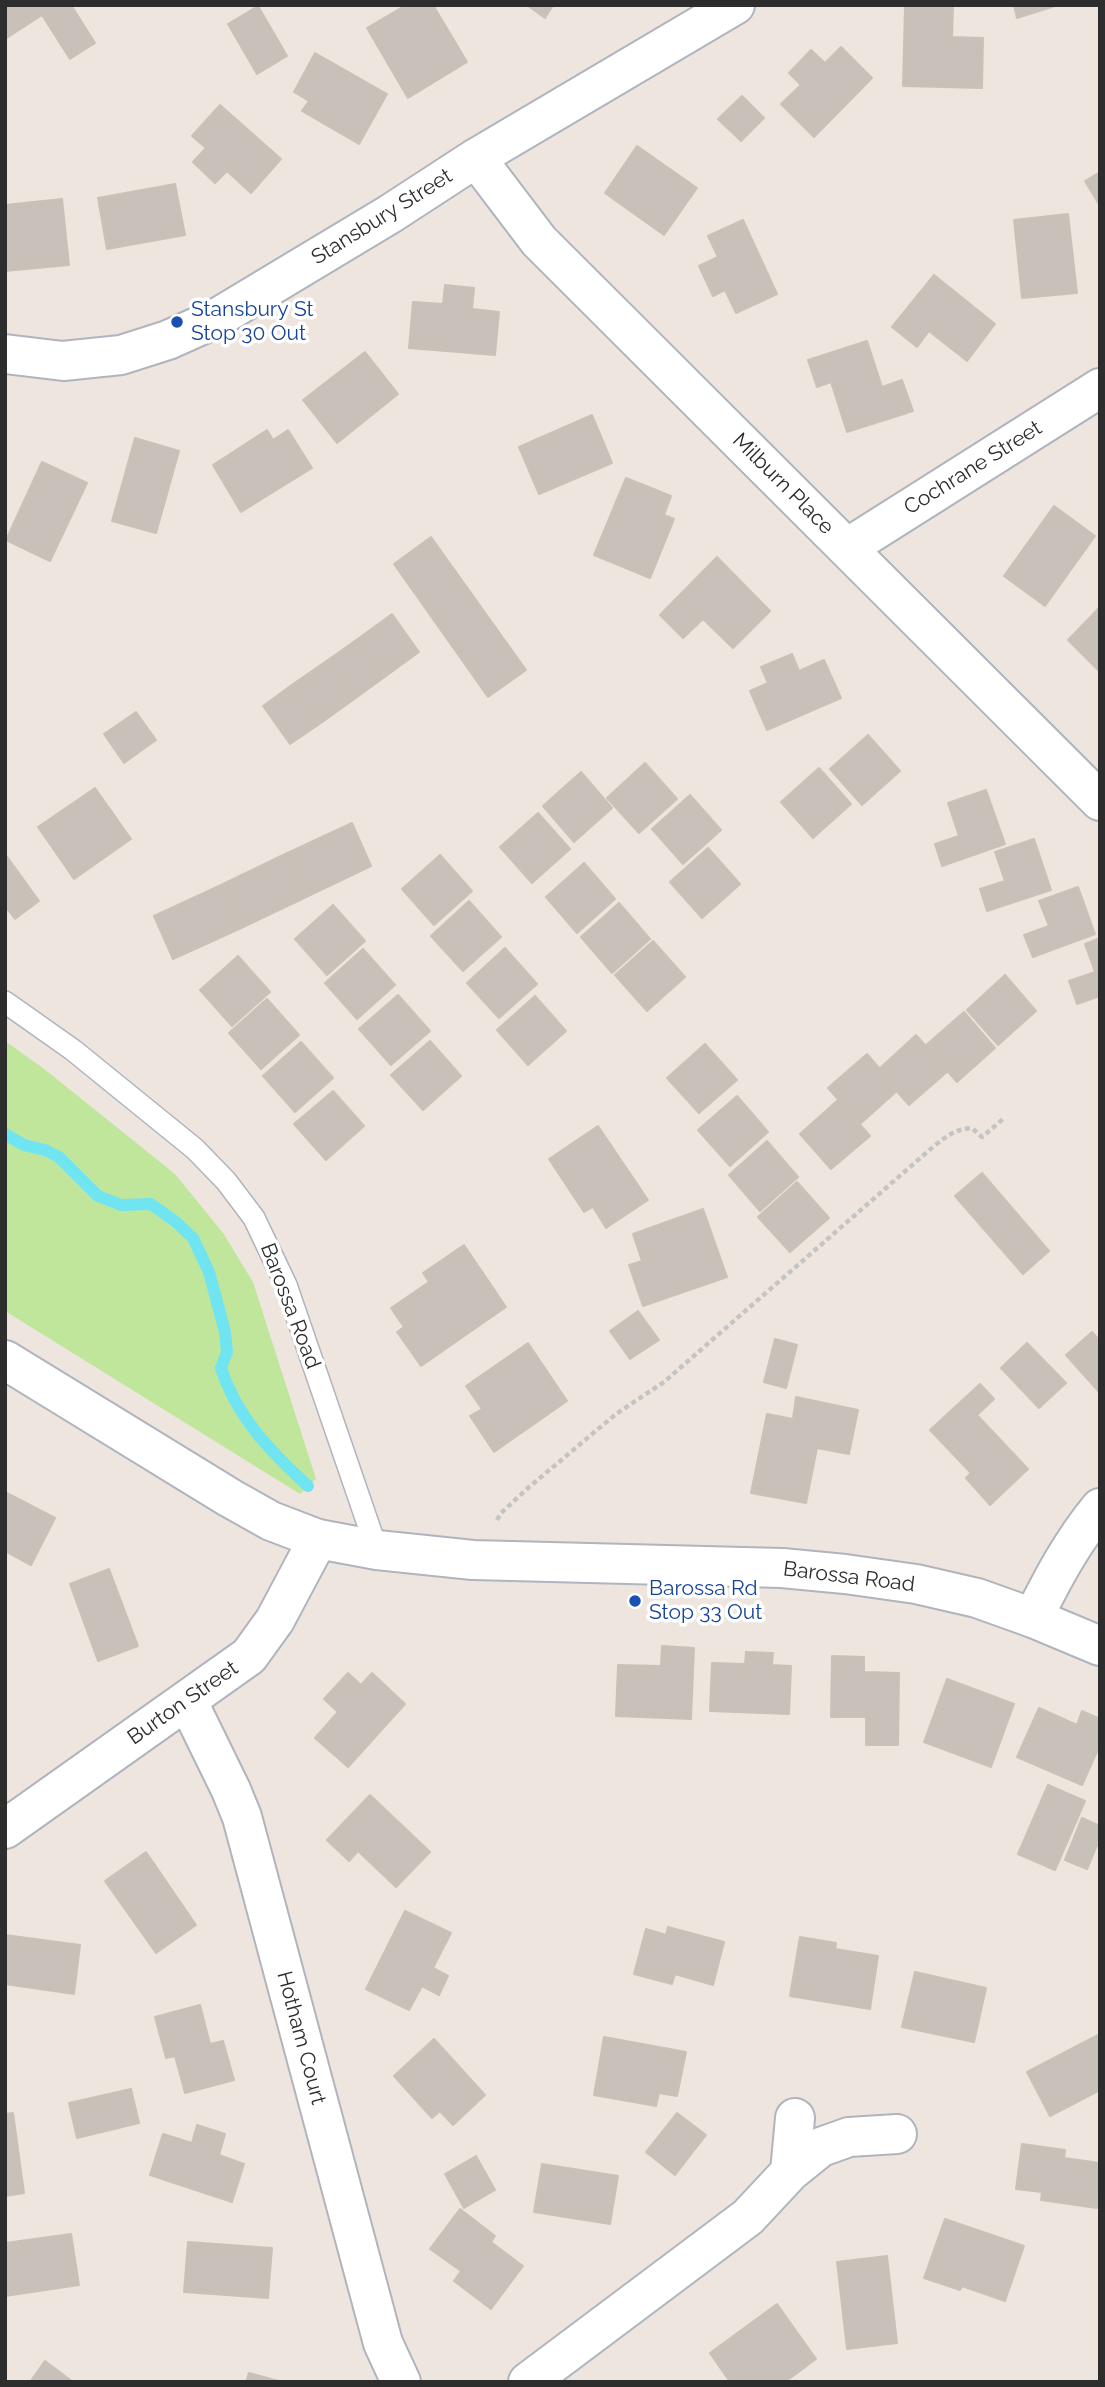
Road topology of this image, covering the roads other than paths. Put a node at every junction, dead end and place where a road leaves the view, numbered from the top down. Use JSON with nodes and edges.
{"nodes":[{"id":1,"x":735,"y":5,"type":"edge"},
{"id":2,"x":476,"y":158,"type":"junction"},
{"id":3,"x":5,"y":354,"type":"edge"},
{"id":4,"x":1100,"y":388,"type":"edge"},
{"id":5,"x":847,"y":548,"type":"junction"},
{"id":6,"x":1100,"y":801,"type":"edge"},
{"id":7,"x":5,"y":1002,"type":"edge"},
{"id":8,"x":5,"y":1360,"type":"edge"},
{"id":9,"x":1100,"y":1508,"type":"edge"},
{"id":10,"x":318,"y":1539,"type":"junction"},
{"id":11,"x":377,"y":1550,"type":"junction"},
{"id":12,"x":1034,"y":1618,"type":"junction"},
{"id":13,"x":1100,"y":1647,"type":"edge"},
{"id":14,"x":187,"y":1700,"type":"junction"},
{"id":15,"x":5,"y":1829,"type":"edge"},
{"id":16,"x":795,"y":2118,"type":"dead end"},
{"id":17,"x":897,"y":2134,"type":"dead end"},
{"id":18,"x":790,"y":2172,"type":"junction"},
{"id":19,"x":401,"y":2382,"type":"edge"},
{"id":20,"x":528,"y":2382,"type":"edge"}],
"edges":[{"from":1,"to":2,"type":"street","name":"Stansbury Street"},
{"from":2,"to":3,"type":"street","name":"Stansbury Street"},
{"from":2,"to":5,"type":"street","name":"Milburn Place"},
{"from":4,"to":5,"type":"street","name":"Cochrane Street"},
{"from":5,"to":6,"type":"street","name":"Milburn Place"},
{"from":7,"to":11,"type":"lane","name":"Barossa Road"},
{"from":8,"to":10,"type":"street","name":"Barossa Road"},
{"from":9,"to":12,"type":"street"},
{"from":10,"to":11,"type":"street","name":"Barossa Road"},
{"from":10,"to":14,"type":"street","name":"Burton Street"},
{"from":11,"to":12,"type":"street","name":"Barossa Road"},
{"from":12,"to":13,"type":"street","name":"Barossa Road"},
{"from":14,"to":15,"type":"street","name":"Burton Street"},
{"from":14,"to":19,"type":"street","name":"Hotham Court"},
{"from":16,"to":18,"type":"street"},
{"from":17,"to":18,"type":"street"},
{"from":18,"to":20,"type":"street"}]}
